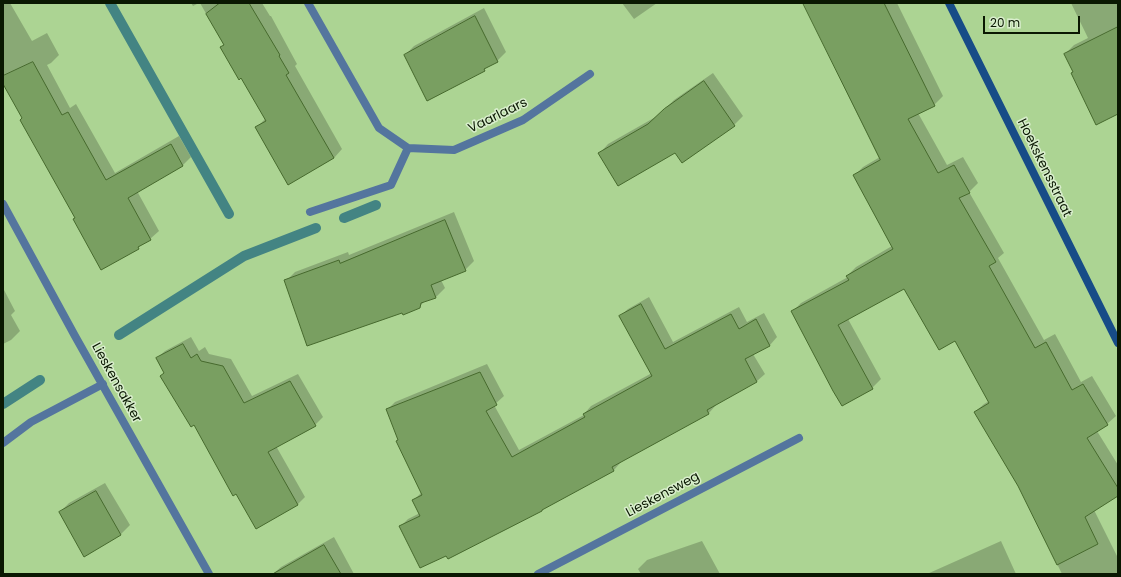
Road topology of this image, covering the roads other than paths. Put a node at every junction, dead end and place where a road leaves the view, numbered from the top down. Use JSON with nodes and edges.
{"nodes":[{"id":1,"x":308,"y":3,"type":"edge"},
{"id":2,"x":950,"y":3,"type":"edge"},
{"id":3,"x":590,"y":74,"type":"dead end"},
{"id":4,"x":408,"y":148,"type":"junction"},
{"id":5,"x":3,"y":204,"type":"edge"},
{"id":6,"x":310,"y":212,"type":"dead end"},
{"id":7,"x":1118,"y":343,"type":"edge"},
{"id":8,"x":103,"y":384,"type":"junction"},
{"id":9,"x":798,"y":438,"type":"dead end"},
{"id":10,"x":3,"y":443,"type":"edge"},
{"id":11,"x":209,"y":574,"type":"edge"},
{"id":12,"x":538,"y":574,"type":"edge"}],
"edges":[{"from":1,"to":4,"type":"street"},
{"from":2,"to":7,"type":"street","name":"Hoekskensstraat"},
{"from":3,"to":4,"type":"street","name":"Vaarlaars"},
{"from":4,"to":6,"type":"street"},
{"from":5,"to":8,"type":"street","name":"Lieskensakker"},
{"from":8,"to":10,"type":"street"},
{"from":8,"to":11,"type":"street","name":"Lieskensakker"},
{"from":9,"to":12,"type":"street","name":"Lieskensweg"}]}
